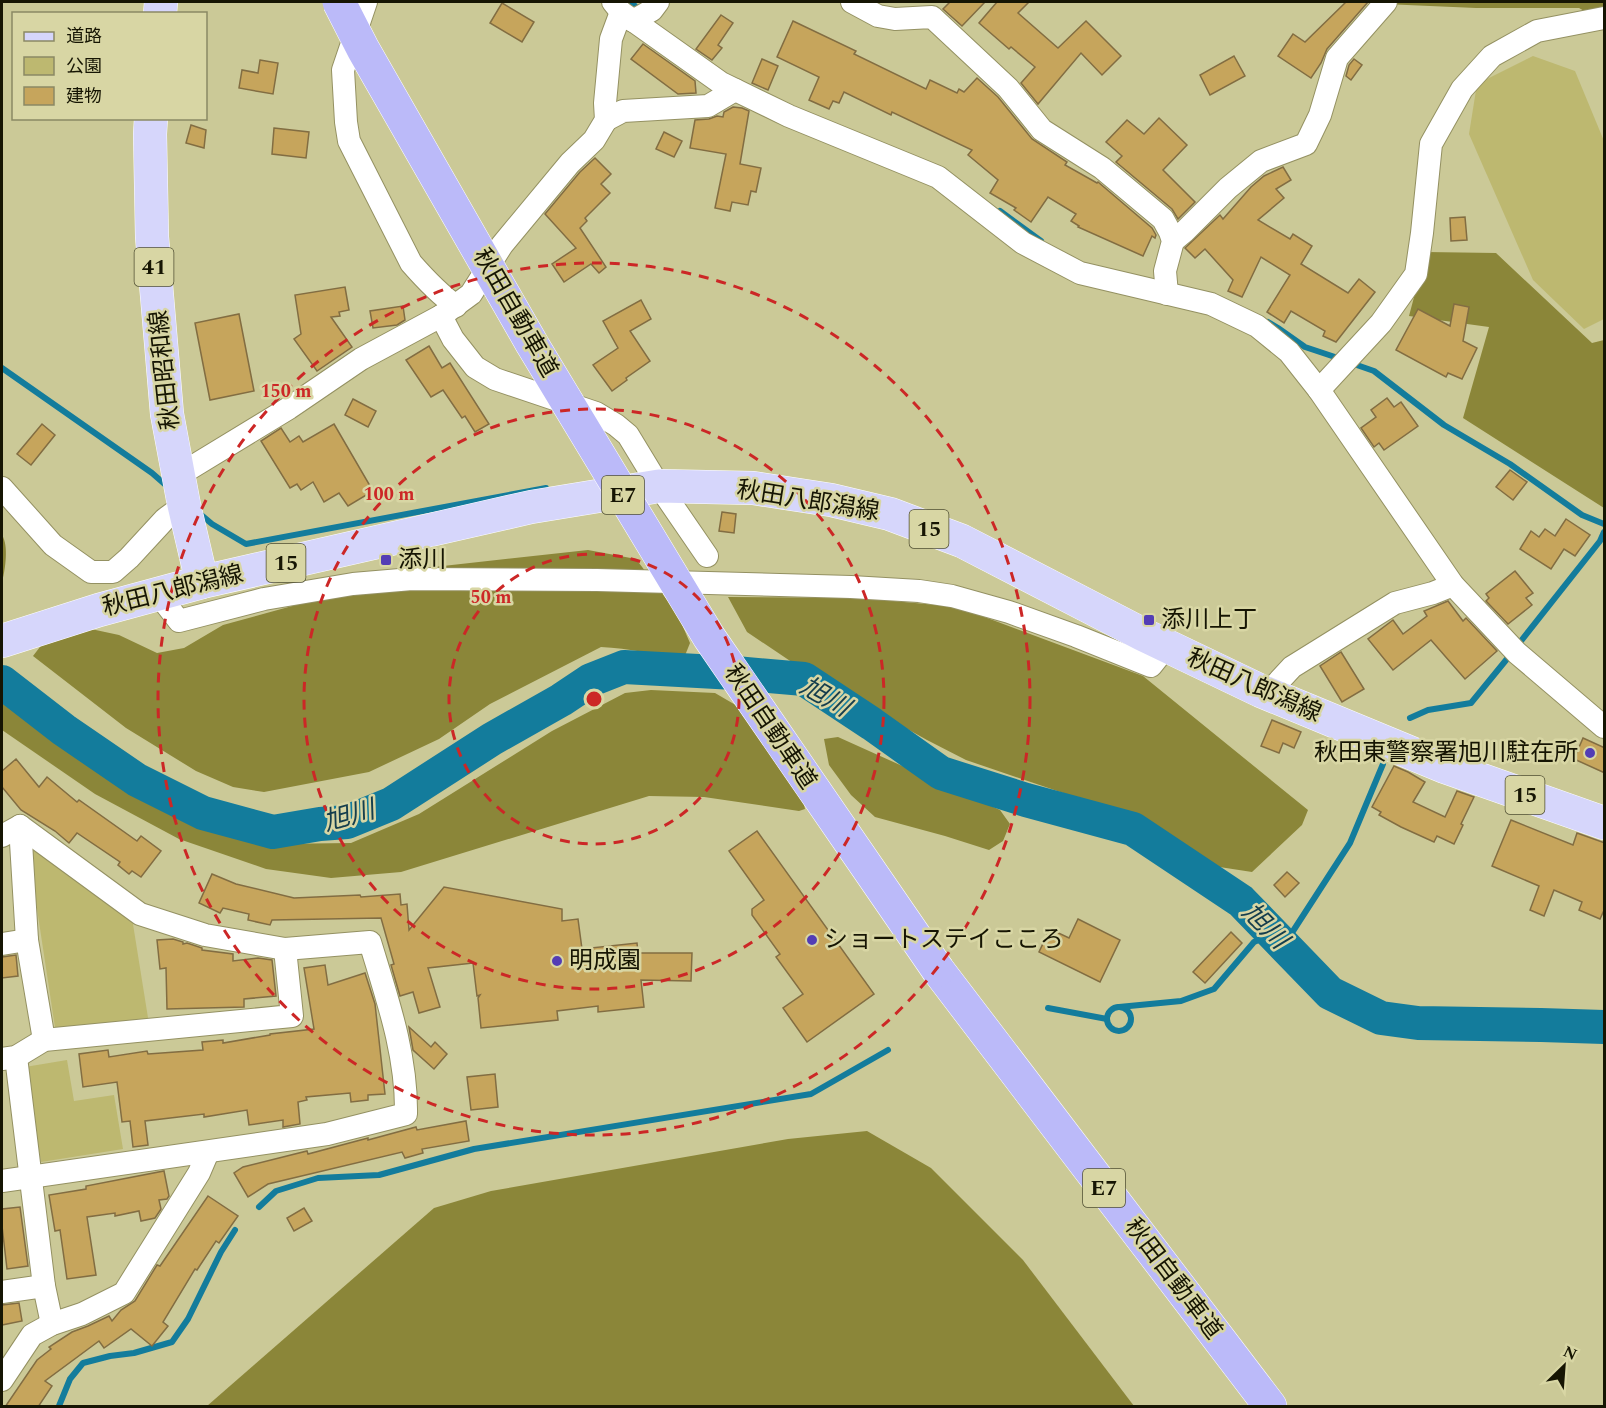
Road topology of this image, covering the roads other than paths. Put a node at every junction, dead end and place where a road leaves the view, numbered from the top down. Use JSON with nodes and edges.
{"nodes":[{"id":1,"x":339,"y":2,"type":"edge"},
{"id":2,"x":366,"y":2,"type":"edge"},
{"id":3,"x":852,"y":2,"type":"edge"},
{"id":4,"x":1386,"y":2,"type":"edge"},
{"id":5,"x":635,"y":11,"type":"edge"},
{"id":6,"x":1605,"y":18,"type":"edge"},
{"id":7,"x":735,"y":90,"type":"junction"},
{"id":8,"x":151,"y":120,"type":"edge"},
{"id":9,"x":606,"y":120,"type":"junction"},
{"id":10,"x":1173,"y":241,"type":"junction"},
{"id":11,"x":1166,"y":286,"type":"junction"},
{"id":12,"x":448,"y":311,"type":"junction"},
{"id":13,"x":1319,"y":390,"type":"junction"},
{"id":14,"x":659,"y":486,"type":"junction"},
{"id":15,"x":2,"y":488,"type":"edge"},
{"id":16,"x":182,"y":490,"type":"junction"},
{"id":17,"x":708,"y":556,"type":"dead end"},
{"id":18,"x":202,"y":582,"type":"junction"},
{"id":19,"x":1453,"y":585,"type":"junction"},
{"id":20,"x":158,"y":594,"type":"junction"},
{"id":21,"x":2,"y":641,"type":"edge"},
{"id":22,"x":1167,"y":646,"type":"junction"},
{"id":23,"x":1267,"y":693,"type":"junction"},
{"id":24,"x":1605,"y":727,"type":"edge"},
{"id":25,"x":1605,"y":823,"type":"edge"},
{"id":26,"x":11,"y":831,"type":"edge"},
{"id":27,"x":27,"y":940,"type":"junction"},
{"id":28,"x":2,"y":944,"type":"edge"},
{"id":29,"x":285,"y":949,"type":"junction"},
{"id":30,"x":44,"y":1040,"type":"junction"},
{"id":31,"x":9,"y":1058,"type":"edge"},
{"id":32,"x":208,"y":1152,"type":"junction"},
{"id":33,"x":32,"y":1177,"type":"junction"},
{"id":34,"x":2,"y":1181,"type":"edge"},
{"id":35,"x":44,"y":1286,"type":"junction"},
{"id":36,"x":2,"y":1292,"type":"edge"},
{"id":37,"x":52,"y":1324,"type":"junction"},
{"id":38,"x":2,"y":1380,"type":"edge"},
{"id":39,"x":1270,"y":1407,"type":"edge"}],
"edges":[{"from":1,"to":39,"type":"highway","name":"秋田自動車道","number":"E7","bridge":true},
{"from":2,"to":12,"type":"street"},
{"from":3,"to":10,"type":"street"},
{"from":4,"to":10,"type":"street"},
{"from":5,"to":7,"type":"street"},
{"from":5,"to":9,"type":"street"},
{"from":6,"to":13,"type":"street"},
{"from":7,"to":9,"type":"street"},
{"from":7,"to":11,"type":"street"},
{"from":8,"to":16,"type":"main road","name":"秋田昭和線","number":"41"},
{"from":9,"to":12,"type":"street"},
{"from":10,"to":11,"type":"street"},
{"from":11,"to":13,"type":"street"},
{"from":12,"to":14,"type":"street"},
{"from":12,"to":16,"type":"street"},
{"from":13,"to":19,"type":"street"},
{"from":14,"to":17,"type":"street"},
{"from":14,"to":18,"type":"main road","name":"秋田八郎潟線","number":"15"},
{"from":14,"to":22,"type":"main road","name":"秋田八郎潟線","number":"15"},
{"from":15,"to":16,"type":"street"},
{"from":16,"to":18,"type":"main road","name":"秋田昭和線","number":"41"},
{"from":18,"to":20,"type":"main road","name":"秋田八郎潟線","number":"15"},
{"from":19,"to":23,"type":"street"},
{"from":19,"to":24,"type":"street"},
{"from":20,"to":21,"type":"main road","name":"秋田八郎潟線","number":"15"},
{"from":20,"to":22,"type":"street"},
{"from":22,"to":23,"type":"main road","name":"秋田八郎潟線","number":"15"},
{"from":23,"to":25,"type":"main road","name":"秋田八郎潟線","number":"15"},
{"from":26,"to":27,"type":"street"},
{"from":26,"to":29,"type":"street"},
{"from":27,"to":28,"type":"street"},
{"from":27,"to":30,"type":"street"},
{"from":29,"to":30,"type":"street"},
{"from":29,"to":32,"type":"street"},
{"from":30,"to":31,"type":"street"},
{"from":31,"to":33,"type":"street"},
{"from":32,"to":33,"type":"street"},
{"from":32,"to":37,"type":"street"},
{"from":33,"to":34,"type":"street"},
{"from":33,"to":35,"type":"street"},
{"from":35,"to":36,"type":"street"},
{"from":35,"to":37,"type":"street"},
{"from":37,"to":38,"type":"street"}]}
